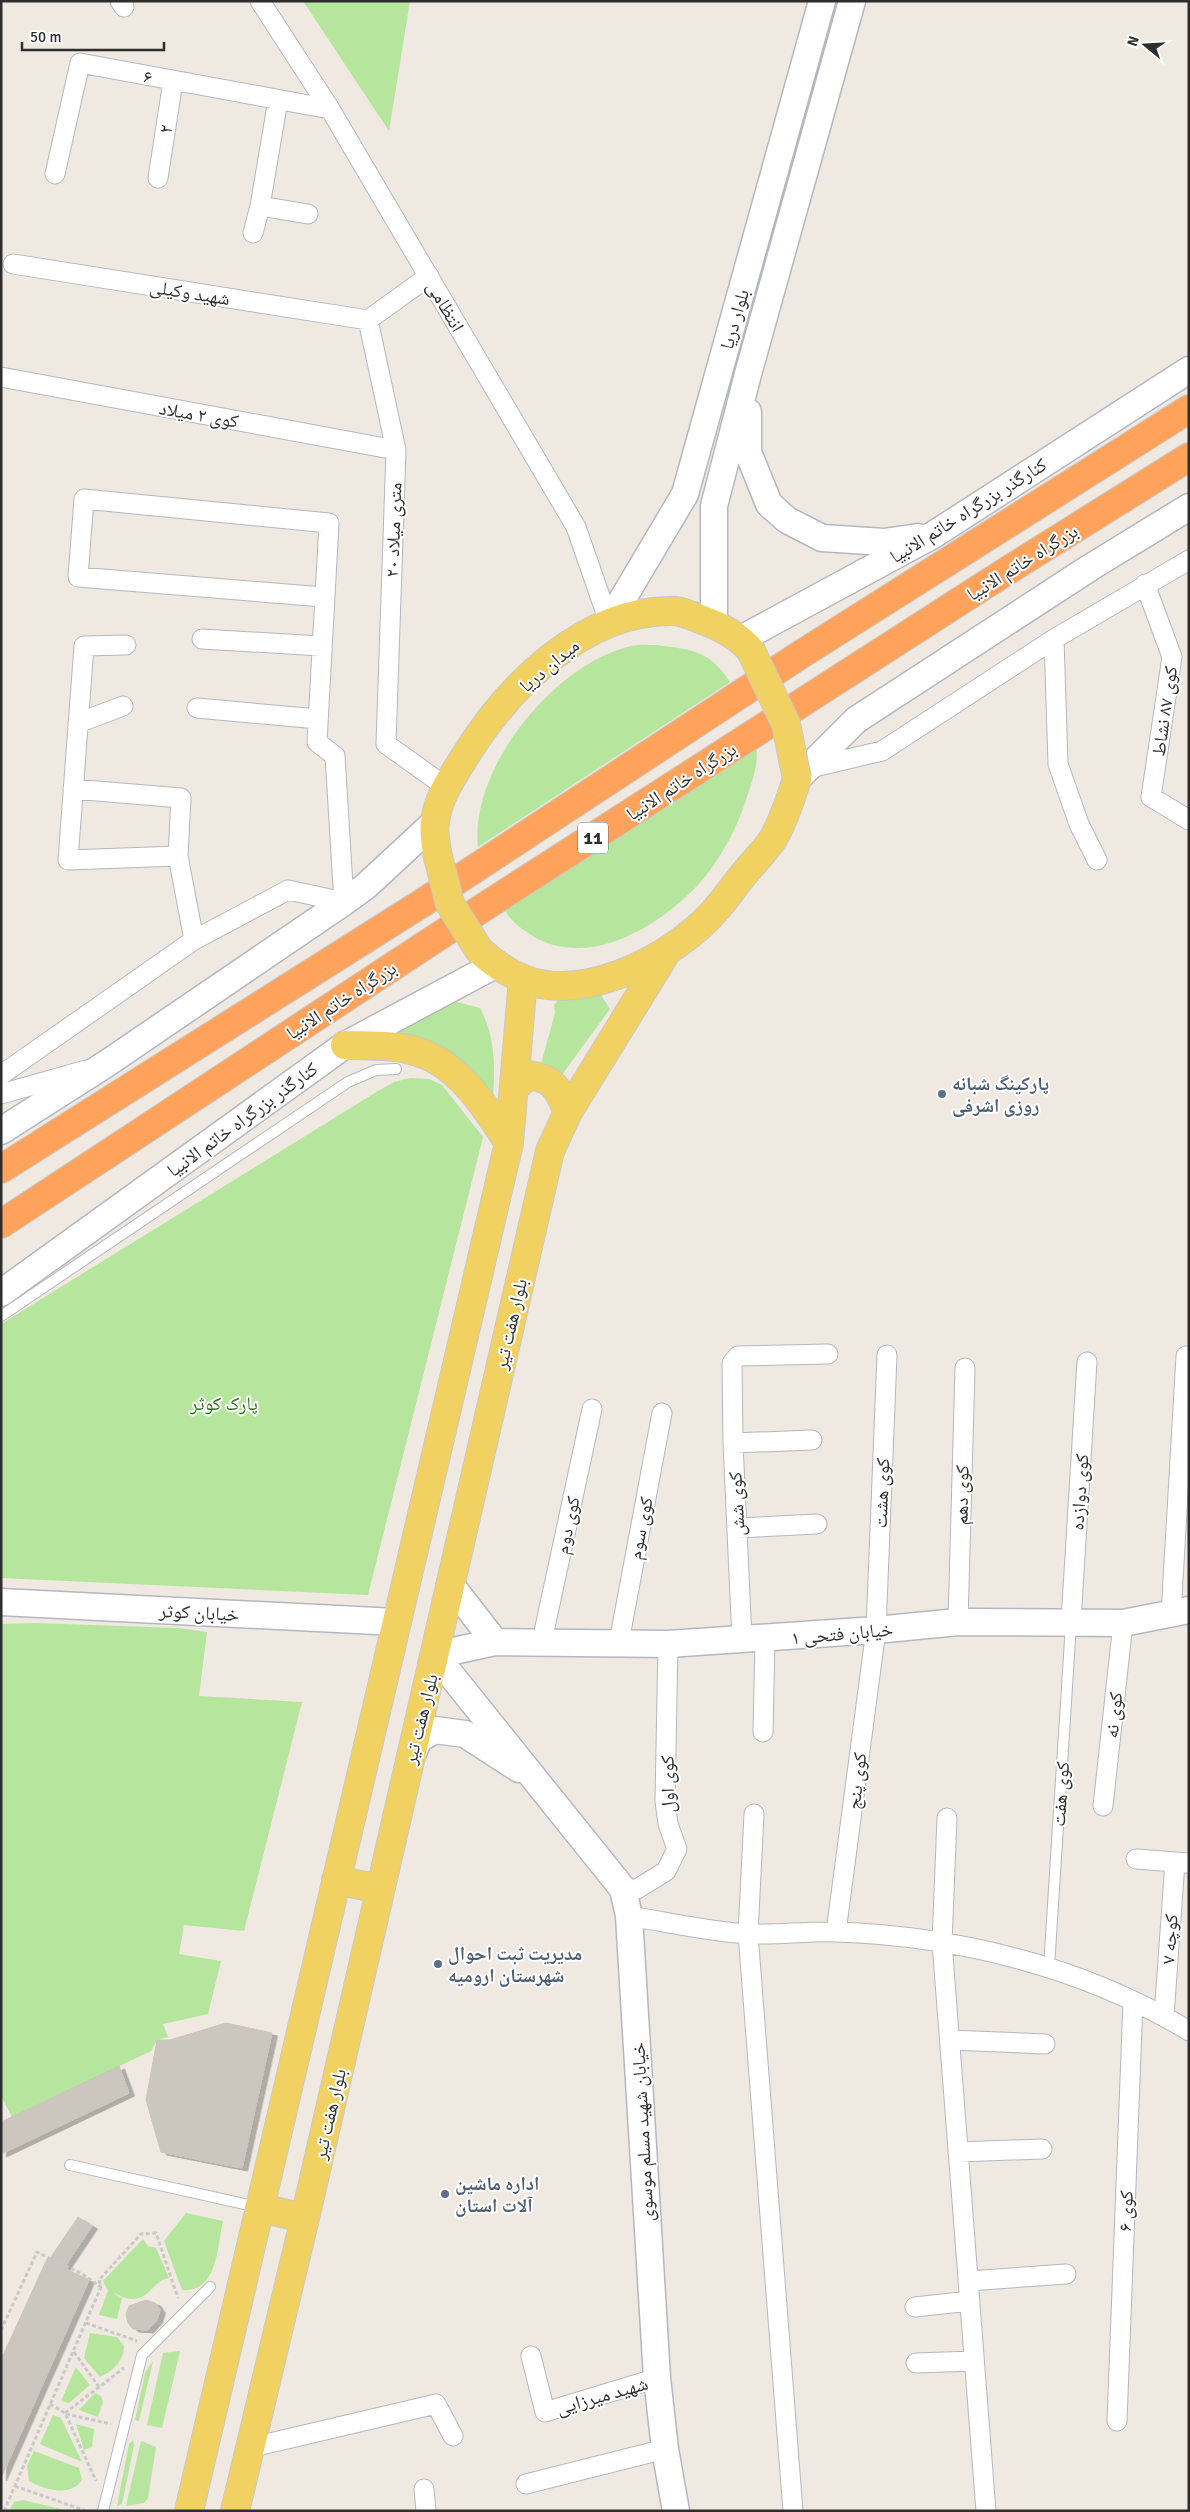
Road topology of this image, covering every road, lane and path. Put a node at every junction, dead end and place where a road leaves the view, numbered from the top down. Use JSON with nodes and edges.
{"nodes":[{"id":1,"x":260,"y":1,"type":"edge"},
{"id":2,"x":822,"y":1,"type":"edge"},
{"id":3,"x":852,"y":1,"type":"edge"},
{"id":4,"x":173,"y":81,"type":"junction"},
{"id":5,"x":278,"y":100,"type":"junction"},
{"id":6,"x":330,"y":109,"type":"junction"},
{"id":7,"x":55,"y":174,"type":"dead end"},
{"id":8,"x":158,"y":178,"type":"dead end"},
{"id":9,"x":260,"y":206,"type":"junction"},
{"id":10,"x":308,"y":214,"type":"dead end"},
{"id":11,"x":253,"y":234,"type":"dead end"},
{"id":12,"x":13,"y":264,"type":"dead end"},
{"id":13,"x":429,"y":276,"type":"junction"},
{"id":14,"x":368,"y":320,"type":"junction"},
{"id":15,"x":1189,"y":370,"type":"edge"},
{"id":16,"x":748,"y":374,"type":"junction"},
{"id":17,"x":1,"y":378,"type":"edge"},
{"id":18,"x":1189,"y":409,"type":"edge"},
{"id":19,"x":396,"y":450,"type":"junction"},
{"id":20,"x":1189,"y":458,"type":"edge"},
{"id":21,"x":1189,"y":507,"type":"edge"},
{"id":22,"x":933,"y":535,"type":"junction"},
{"id":23,"x":1189,"y":560,"type":"edge"},
{"id":24,"x":1145,"y":584,"type":"junction"},
{"id":25,"x":323,"y":597,"type":"junction"},
{"id":26,"x":609,"y":622,"type":"junction"},
{"id":27,"x":714,"y":624,"type":"junction"},
{"id":28,"x":202,"y":639,"type":"dead end"},
{"id":29,"x":1054,"y":639,"type":"junction"},
{"id":30,"x":126,"y":645,"type":"dead end"},
{"id":31,"x":746,"y":645,"type":"junction"},
{"id":32,"x":321,"y":646,"type":"junction"},
{"id":33,"x":1180,"y":657,"type":"edge"},
{"id":34,"x":123,"y":706,"type":"dead end"},
{"id":35,"x":197,"y":708,"type":"dead end"},
{"id":36,"x":318,"y":719,"type":"junction"},
{"id":37,"x":78,"y":723,"type":"junction"},
{"id":38,"x":803,"y":774,"type":"junction"},
{"id":39,"x":446,"y":787,"type":"junction"},
{"id":40,"x":73,"y":789,"type":"junction"},
{"id":41,"x":1189,"y":820,"type":"edge"},
{"id":42,"x":434,"y":822,"type":"junction"},
{"id":43,"x":178,"y":856,"type":"junction"},
{"id":44,"x":1097,"y":860,"type":"dead end"},
{"id":45,"x":344,"y":902,"type":"junction"},
{"id":46,"x":194,"y":940,"type":"junction"},
{"id":47,"x":666,"y":953,"type":"junction"},
{"id":48,"x":487,"y":957,"type":"junction"},
{"id":49,"x":523,"y":979,"type":"junction"},
{"id":50,"x":345,"y":1045,"type":"junction"},
{"id":51,"x":106,"y":1064,"type":"junction"},
{"id":52,"x":396,"y":1069,"type":"dead end"},
{"id":53,"x":1,"y":1075,"type":"edge"},
{"id":54,"x":515,"y":1087,"type":"junction"},
{"id":55,"x":1,"y":1094,"type":"edge"},
{"id":56,"x":568,"y":1112,"type":"junction"},
{"id":57,"x":1,"y":1130,"type":"edge"},
{"id":58,"x":509,"y":1143,"type":"junction"},
{"id":59,"x":1,"y":1169,"type":"edge"},
{"id":60,"x":1,"y":1224,"type":"edge"},
{"id":61,"x":1,"y":1293,"type":"edge"},
{"id":62,"x":1,"y":1316,"type":"edge"},
{"id":63,"x":828,"y":1354,"type":"dead end"},
{"id":64,"x":887,"y":1355,"type":"dead end"},
{"id":65,"x":1186,"y":1356,"type":"dead end"},
{"id":66,"x":1087,"y":1362,"type":"dead end"},
{"id":67,"x":965,"y":1368,"type":"dead end"},
{"id":68,"x":592,"y":1409,"type":"dead end"},
{"id":69,"x":662,"y":1412,"type":"dead end"},
{"id":70,"x":812,"y":1440,"type":"dead end"},
{"id":71,"x":733,"y":1443,"type":"junction"},
{"id":72,"x":818,"y":1524,"type":"dead end"},
{"id":73,"x":737,"y":1528,"type":"junction"},
{"id":74,"x":450,"y":1584,"type":"junction"},
{"id":75,"x":1,"y":1602,"type":"edge"},
{"id":76,"x":1180,"y":1612,"type":"edge"},
{"id":77,"x":1071,"y":1621,"type":"junction"},
{"id":78,"x":396,"y":1622,"type":"junction"},
{"id":79,"x":958,"y":1622,"type":"junction"},
{"id":80,"x":1123,"y":1623,"type":"junction"},
{"id":81,"x":876,"y":1630,"type":"junction"},
{"id":82,"x":754,"y":1639,"type":"junction"},
{"id":83,"x":542,"y":1641,"type":"junction"},
{"id":84,"x":495,"y":1642,"type":"junction"},
{"id":85,"x":619,"y":1642,"type":"junction"},
{"id":86,"x":668,"y":1644,"type":"junction"},
{"id":87,"x":435,"y":1655,"type":"junction"},
{"id":88,"x":764,"y":1732,"type":"dead end"},
{"id":89,"x":408,"y":1768,"type":"junction"},
{"id":90,"x":539,"y":1782,"type":"junction"},
{"id":91,"x":1103,"y":1806,"type":"dead end"},
{"id":92,"x":754,"y":1814,"type":"dead end"},
{"id":93,"x":947,"y":1818,"type":"dead end"},
{"id":94,"x":1136,"y":1859,"type":"dead end"},
{"id":95,"x":1182,"y":1863,"type":"edge"},
{"id":96,"x":336,"y":1880,"type":"junction"},
{"id":97,"x":380,"y":1889,"type":"junction"},
{"id":98,"x":623,"y":1889,"type":"junction"},
{"id":99,"x":629,"y":1916,"type":"junction"},
{"id":100,"x":836,"y":1932,"type":"junction"},
{"id":101,"x":748,"y":1934,"type":"junction"},
{"id":102,"x":942,"y":1943,"type":"junction"},
{"id":103,"x":1049,"y":1967,"type":"junction"},
{"id":104,"x":1133,"y":2000,"type":"junction"},
{"id":105,"x":1164,"y":2016,"type":"junction"},
{"id":106,"x":1189,"y":2031,"type":"edge"},
{"id":107,"x":950,"y":2040,"type":"junction"},
{"id":108,"x":1045,"y":2044,"type":"dead end"},
{"id":109,"x":1042,"y":2148,"type":"dead end"},
{"id":110,"x":958,"y":2152,"type":"junction"},
{"id":111,"x":70,"y":2165,"type":"dead end"},
{"id":112,"x":259,"y":2208,"type":"junction"},
{"id":113,"x":305,"y":2218,"type":"junction"},
{"id":114,"x":1066,"y":2274,"type":"dead end"},
{"id":115,"x":968,"y":2281,"type":"junction"},
{"id":116,"x":210,"y":2287,"type":"dead end"},
{"id":117,"x":970,"y":2302,"type":"junction"},
{"id":118,"x":915,"y":2307,"type":"dead end"},
{"id":119,"x":86,"y":2323,"type":"junction"},
{"id":120,"x":1,"y":2330,"type":"edge"},
{"id":121,"x":142,"y":2342,"type":"dead end"},
{"id":122,"x":73,"y":2352,"type":"junction"},
{"id":123,"x":530,"y":2356,"type":"dead end"},
{"id":124,"x":974,"y":2361,"type":"junction"},
{"id":125,"x":916,"y":2363,"type":"dead end"},
{"id":126,"x":126,"y":2366,"type":"dead end"},
{"id":127,"x":657,"y":2378,"type":"junction"},
{"id":128,"x":99,"y":2387,"type":"junction"},
{"id":129,"x":50,"y":2404,"type":"junction"},
{"id":130,"x":65,"y":2413,"type":"junction"},
{"id":131,"x":1117,"y":2420,"type":"dead end"},
{"id":132,"x":112,"y":2424,"type":"dead end"},
{"id":133,"x":453,"y":2436,"type":"dead end"},
{"id":134,"x":249,"y":2448,"type":"junction"},
{"id":135,"x":665,"y":2449,"type":"junction"},
{"id":136,"x":97,"y":2483,"type":"dead end"},
{"id":137,"x":526,"y":2484,"type":"dead end"},
{"id":138,"x":15,"y":2486,"type":"junction"},
{"id":139,"x":424,"y":2489,"type":"dead end"},
{"id":140,"x":4,"y":2511,"type":"edge"},
{"id":141,"x":86,"y":2511,"type":"edge"},
{"id":142,"x":102,"y":2511,"type":"edge"},
{"id":143,"x":189,"y":2511,"type":"edge"},
{"id":144,"x":235,"y":2511,"type":"edge"},
{"id":145,"x":426,"y":2511,"type":"edge"},
{"id":146,"x":676,"y":2511,"type":"edge"},
{"id":147,"x":793,"y":2511,"type":"edge"},
{"id":148,"x":986,"y":2511,"type":"edge"}],
"edges":[{"from":1,"to":6,"type":"street","name":"انتظامی"},
{"from":2,"to":26,"type":"main road","name":"بلوار دریا"},
{"from":3,"to":16,"type":"main road","name":"بلوار دریا"},
{"from":4,"to":5,"type":"street","name":"۶"},
{"from":4,"to":7,"type":"street","name":"۶"},
{"from":4,"to":8,"type":"street","name":"۲"},
{"from":5,"to":6,"type":"street","name":"۶"},
{"from":5,"to":9,"type":"street"},
{"from":6,"to":13,"type":"street","name":"انتظامی"},
{"from":9,"to":10,"type":"street"},
{"from":9,"to":11,"type":"street"},
{"from":12,"to":14,"type":"street","name":"شهید وکیلی"},
{"from":13,"to":14,"type":"street"},
{"from":13,"to":26,"type":"street","name":"انتظامی"},
{"from":14,"to":19,"type":"street","name":"۲۰ متری میلاد"},
{"from":15,"to":22,"type":"main road","name":"کنارگذر بزرگراه خاتم الانبیا"},
{"from":16,"to":22,"type":"main road"},
{"from":16,"to":27,"type":"main road","name":"بلوار دریا"},
{"from":17,"to":19,"type":"street","name":"کوی ۲ میلاد"},
{"from":18,"to":59,"type":"highway","name":"بزرگراه خاتم الانبیا","number":"11"},
{"from":19,"to":39,"type":"street","name":"۲۰ متری میلاد"},
{"from":20,"to":60,"type":"highway","name":"بزرگراه خاتم الانبیا","number":"11"},
{"from":21,"to":38,"type":"main road"},
{"from":22,"to":31,"type":"main road","name":"کنارگذر بزرگراه خاتم الانبیا"},
{"from":23,"to":24,"type":"street"},
{"from":24,"to":29,"type":"street"},
{"from":24,"to":33,"type":"street","name":"کوی ۸۷ نشاط"},
{"from":25,"to":25,"type":"street"},
{"from":25,"to":32,"type":"street"},
{"from":26,"to":27,"type":"main road","name":"میدان دریا"},
{"from":26,"to":39,"type":"main road","name":"میدان دریا"},
{"from":27,"to":31,"type":"main road","name":"میدان دریا"},
{"from":28,"to":32,"type":"street"},
{"from":29,"to":38,"type":"street"},
{"from":29,"to":44,"type":"street"},
{"from":30,"to":37,"type":"street"},
{"from":31,"to":38,"type":"main road","bridge":true},
{"from":32,"to":36,"type":"street"},
{"from":33,"to":41,"type":"street","name":"کوی ۸۷ نشاط"},
{"from":34,"to":37,"type":"street"},
{"from":35,"to":36,"type":"street"},
{"from":36,"to":45,"type":"street"},
{"from":37,"to":40,"type":"street"},
{"from":38,"to":47,"type":"main road"},
{"from":39,"to":42,"type":"main road","name":"میدان دریا"},
{"from":40,"to":43,"type":"street"},
{"from":40,"to":43,"type":"street"},
{"from":42,"to":45,"type":"main road"},
{"from":42,"to":48,"type":"main road","name":"میدان دریا","bridge":true},
{"from":43,"to":46,"type":"street"},
{"from":45,"to":46,"type":"street"},
{"from":45,"to":51,"type":"main road"},
{"from":46,"to":53,"type":"street"},
{"from":47,"to":49,"type":"main road"},
{"from":47,"to":56,"type":"main road","name":"بلوار هفت تیر"},
{"from":48,"to":49,"type":"main road"},
{"from":48,"to":50,"type":"main road","name":"کنارگذر بزرگراه خاتم الانبیا"},
{"from":49,"to":54,"type":"main road"},
{"from":50,"to":58,"type":"main road"},
{"from":50,"to":61,"type":"main road","name":"کنارگذر بزرگراه خاتم الانبیا"},
{"from":51,"to":55,"type":"street"},
{"from":51,"to":57,"type":"main road"},
{"from":52,"to":62,"type":"lane"},
{"from":54,"to":56,"type":"main road"},
{"from":54,"to":58,"type":"main road"},
{"from":56,"to":74,"type":"main road","name":"بلوار هفت تیر"},
{"from":58,"to":78,"type":"main road"},
{"from":63,"to":71,"type":"street","name":"کوی شش"},
{"from":64,"to":81,"type":"street","name":"کوی هشت"},
{"from":65,"to":76,"type":"street"},
{"from":66,"to":77,"type":"street","name":"کوی دوازده"},
{"from":67,"to":79,"type":"street","name":"کوی دهم"},
{"from":68,"to":83,"type":"street","name":"کوی دوم"},
{"from":69,"to":85,"type":"street","name":"کوی سوم"},
{"from":70,"to":71,"type":"street"},
{"from":71,"to":73,"type":"street","name":"کوی شش"},
{"from":72,"to":73,"type":"street"},
{"from":73,"to":82,"type":"street","name":"کوی شش"},
{"from":74,"to":84,"type":"main road"},
{"from":74,"to":87,"type":"main road","name":"بلوار هفت تیر"},
{"from":75,"to":78,"type":"main road","name":"خیابان کوثر"},
{"from":76,"to":80,"type":"main road","name":"خیابان فتحی ۱"},
{"from":77,"to":79,"type":"main road","name":"خیابان فتحی ۱"},
{"from":77,"to":80,"type":"main road","name":"خیابان فتحی ۱"},
{"from":77,"to":103,"type":"lane","name":"کوی هفت"},
{"from":78,"to":96,"type":"main road"},
{"from":79,"to":81,"type":"main road","name":"خیابان فتحی ۱"},
{"from":80,"to":91,"type":"street","name":"کوی نه"},
{"from":81,"to":82,"type":"main road","name":"خیابان فتحی ۱"},
{"from":81,"to":100,"type":"street","name":"کوی پنج"},
{"from":82,"to":86,"type":"main road","name":"خیابان فتحی ۱"},
{"from":82,"to":88,"type":"street"},
{"from":83,"to":84,"type":"main road","name":"خیابان فتحی ۱"},
{"from":83,"to":85,"type":"main road","name":"خیابان فتحی ۱"},
{"from":84,"to":87,"type":"main road","name":"خیابان فتحی ۱"},
{"from":85,"to":86,"type":"main road","name":"خیابان فتحی ۱"},
{"from":86,"to":98,"type":"street","name":"کوی اول"},
{"from":87,"to":89,"type":"main road","name":"بلوار هفت تیر"},
{"from":87,"to":90,"type":"main road","name":"خیابان شهید مسلم موسوی"},
{"from":89,"to":90,"type":"main road","name":"خیابان شهید مسلم موسوی"},
{"from":89,"to":97,"type":"main road","name":"بلوار هفت تیر"},
{"from":90,"to":98,"type":"main road","name":"خیابان شهید مسلم موسوی"},
{"from":92,"to":101,"type":"street"},
{"from":93,"to":102,"type":"street"},
{"from":94,"to":95,"type":"street"},
{"from":95,"to":105,"type":"street","name":"کوچه ۷"},
{"from":96,"to":97,"type":"main road"},
{"from":96,"to":112,"type":"main road"},
{"from":97,"to":113,"type":"main road","name":"بلوار هفت تیر"},
{"from":98,"to":99,"type":"main road","name":"خیابان شهید مسلم موسوی"},
{"from":99,"to":101,"type":"street"},
{"from":99,"to":127,"type":"main road","name":"خیابان شهید مسلم موسوی"},
{"from":100,"to":101,"type":"street"},
{"from":100,"to":102,"type":"street"},
{"from":101,"to":147,"type":"street"},
{"from":102,"to":103,"type":"street"},
{"from":102,"to":107,"type":"street"},
{"from":103,"to":104,"type":"street"},
{"from":104,"to":105,"type":"street"},
{"from":104,"to":131,"type":"street","name":"کوی ۶"},
{"from":105,"to":106,"type":"street"},
{"from":107,"to":108,"type":"street"},
{"from":107,"to":110,"type":"street"},
{"from":109,"to":110,"type":"street"},
{"from":110,"to":115,"type":"street"},
{"from":111,"to":112,"type":"lane"},
{"from":112,"to":113,"type":"main road"},
{"from":112,"to":143,"type":"main road"},
{"from":113,"to":134,"type":"main road","name":"بلوار هفت تیر"},
{"from":114,"to":115,"type":"street"},
{"from":115,"to":117,"type":"street"},
{"from":116,"to":142,"type":"lane"},
{"from":117,"to":118,"type":"street"},
{"from":117,"to":124,"type":"street"},
{"from":119,"to":120,"type":"path"},
{"from":119,"to":121,"type":"path"},
{"from":119,"to":122,"type":"path"},
{"from":122,"to":128,"type":"path"},
{"from":122,"to":129,"type":"path"},
{"from":123,"to":127,"type":"street","name":"شهید میرزایی"},
{"from":124,"to":125,"type":"street"},
{"from":124,"to":148,"type":"street"},
{"from":126,"to":128,"type":"path"},
{"from":127,"to":135,"type":"main road","name":"خیابان شهید مسلم موسوی"},
{"from":128,"to":130,"type":"path"},
{"from":129,"to":130,"type":"path"},
{"from":129,"to":138,"type":"path"},
{"from":130,"to":132,"type":"path"},
{"from":130,"to":136,"type":"path"},
{"from":133,"to":134,"type":"street"},
{"from":134,"to":144,"type":"main road","name":"بلوار هفت تیر"},
{"from":135,"to":137,"type":"street"},
{"from":135,"to":146,"type":"main road","name":"خیابان شهید مسلم موسوی"},
{"from":138,"to":140,"type":"path"},
{"from":138,"to":141,"type":"path"},
{"from":139,"to":145,"type":"street"}]}
